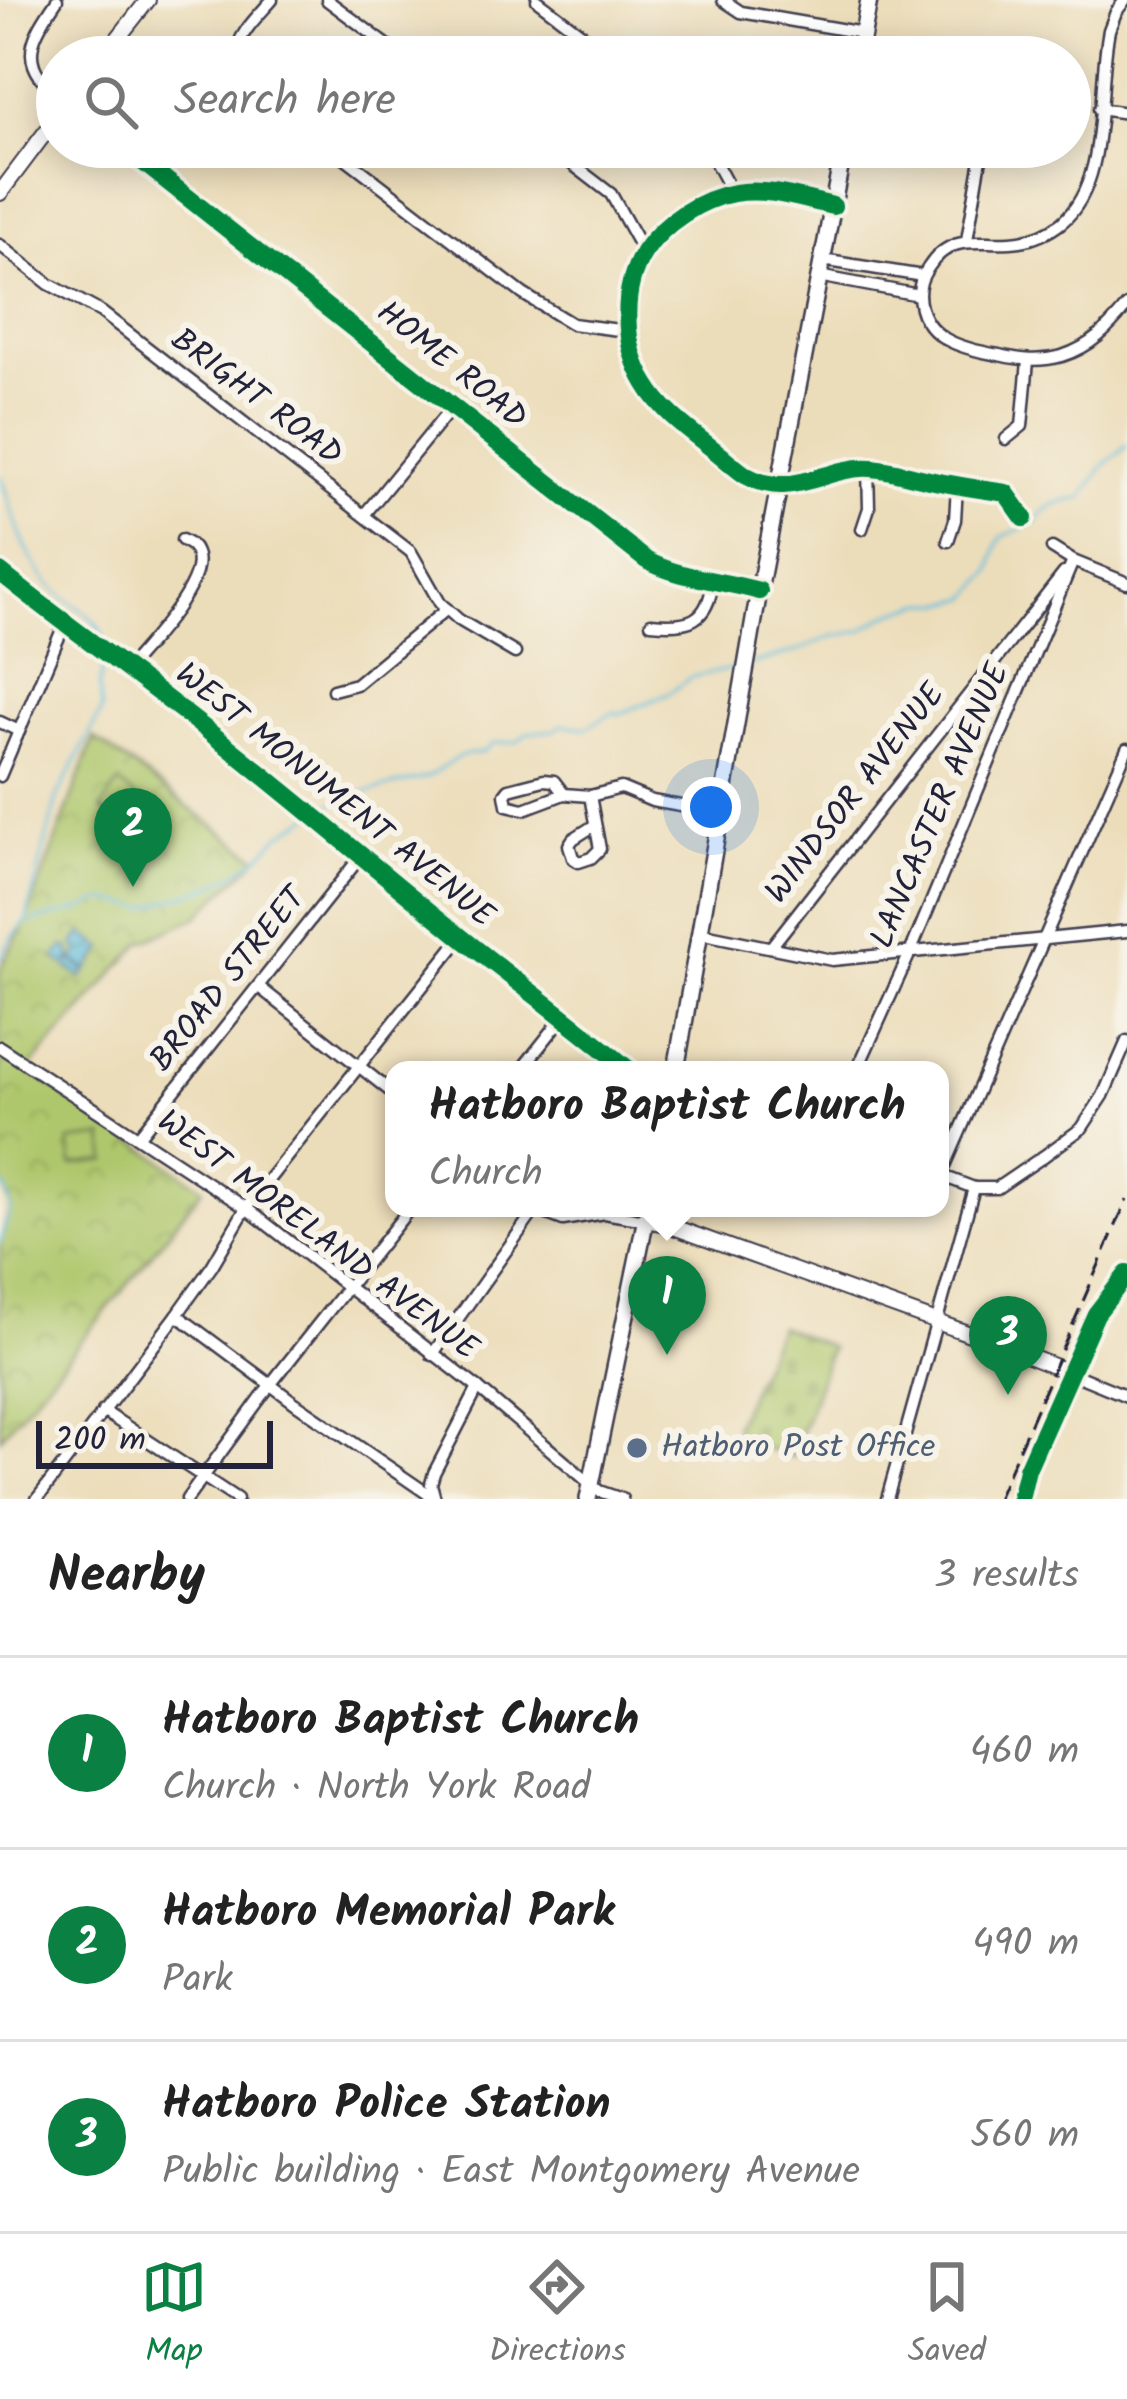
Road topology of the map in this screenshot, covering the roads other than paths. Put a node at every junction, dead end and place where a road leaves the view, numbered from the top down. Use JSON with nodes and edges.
{"nodes":[{"id":1,"x":57,"y":0,"type":"edge"},
{"id":2,"x":148,"y":0,"type":"edge"},
{"id":3,"x":272,"y":0,"type":"edge"},
{"id":4,"x":327,"y":0,"type":"edge"},
{"id":5,"x":537,"y":0,"type":"edge"},
{"id":6,"x":723,"y":0,"type":"edge"},
{"id":7,"x":869,"y":0,"type":"edge"},
{"id":8,"x":1125,"y":0,"type":"edge"},
{"id":9,"x":742,"y":6,"type":"edge"},
{"id":10,"x":863,"y":33,"type":"junction"},
{"id":11,"x":120,"y":36,"type":"edge"},
{"id":12,"x":242,"y":36,"type":"edge"},
{"id":13,"x":375,"y":36,"type":"edge"},
{"id":14,"x":584,"y":36,"type":"edge"},
{"id":15,"x":862,"y":36,"type":"edge"},
{"id":16,"x":36,"y":71,"type":"edge"},
{"id":17,"x":1099,"y":109,"type":"junction"},
{"id":18,"x":1127,"y":113,"type":"edge"},
{"id":19,"x":36,"y":145,"type":"edge"},
{"id":20,"x":151,"y":168,"type":"edge"},
{"id":21,"x":358,"y":168,"type":"edge"},
{"id":22,"x":577,"y":168,"type":"edge"},
{"id":23,"x":718,"y":168,"type":"edge"},
{"id":24,"x":840,"y":168,"type":"edge"},
{"id":25,"x":980,"y":168,"type":"edge"},
{"id":26,"x":0,"y":193,"type":"edge"},
{"id":27,"x":732,"y":194,"type":"junction"},
{"id":28,"x":833,"y":206,"type":"junction"},
{"id":29,"x":968,"y":240,"type":"junction"},
{"id":30,"x":0,"y":245,"type":"edge"},
{"id":31,"x":644,"y":253,"type":"junction"},
{"id":32,"x":820,"y":268,"type":"junction"},
{"id":33,"x":923,"y":276,"type":"junction"},
{"id":34,"x":919,"y":295,"type":"junction"},
{"id":35,"x":1127,"y":306,"type":"edge"},
{"id":36,"x":627,"y":331,"type":"junction"},
{"id":37,"x":1028,"y":361,"type":"junction"},
{"id":38,"x":453,"y":406,"type":"junction"},
{"id":39,"x":1006,"y":439,"type":"dead end"},
{"id":40,"x":868,"y":467,"type":"junction"},
{"id":41,"x":957,"y":486,"type":"junction"},
{"id":42,"x":779,"y":487,"type":"junction"},
{"id":43,"x":364,"y":515,"type":"junction"},
{"id":44,"x":1024,"y":518,"type":"dead end"},
{"id":45,"x":862,"y":529,"type":"dead end"},
{"id":46,"x":182,"y":541,"type":"dead end"},
{"id":47,"x":948,"y":541,"type":"dead end"},
{"id":48,"x":1052,"y":548,"type":"dead end"},
{"id":49,"x":1073,"y":561,"type":"junction"},
{"id":50,"x":0,"y":572,"type":"edge"},
{"id":51,"x":713,"y":581,"type":"junction"},
{"id":52,"x":1127,"y":583,"type":"edge"},
{"id":53,"x":759,"y":591,"type":"junction"},
{"id":54,"x":447,"y":609,"type":"junction"},
{"id":55,"x":651,"y":623,"type":"dead end"},
{"id":56,"x":64,"y":625,"type":"junction"},
{"id":57,"x":515,"y":652,"type":"dead end"},
{"id":58,"x":122,"y":665,"type":"junction"},
{"id":59,"x":333,"y":690,"type":"dead end"},
{"id":60,"x":0,"y":722,"type":"edge"},
{"id":61,"x":19,"y":731,"type":"junction"},
{"id":62,"x":1127,"y":749,"type":"edge"},
{"id":63,"x":0,"y":776,"type":"edge"},
{"id":64,"x":565,"y":794,"type":"junction"},
{"id":65,"x":590,"y":796,"type":"junction"},
{"id":66,"x":721,"y":813,"type":"junction"},
{"id":67,"x":595,"y":825,"type":"dead end"},
{"id":68,"x":361,"y":856,"type":"junction"},
{"id":69,"x":1127,"y":931,"type":"edge"},
{"id":70,"x":699,"y":933,"type":"junction"},
{"id":71,"x":461,"y":938,"type":"junction"},
{"id":72,"x":1044,"y":938,"type":"junction"},
{"id":73,"x":771,"y":947,"type":"junction"},
{"id":74,"x":910,"y":953,"type":"junction"},
{"id":75,"x":259,"y":987,"type":"junction"},
{"id":76,"x":564,"y":1016,"type":"junction"},
{"id":77,"x":1127,"y":1041,"type":"edge"},
{"id":78,"x":0,"y":1047,"type":"edge"},
{"id":79,"x":528,"y":1061,"type":"edge"},
{"id":80,"x":618,"y":1061,"type":"edge"},
{"id":81,"x":678,"y":1061,"type":"edge"},
{"id":82,"x":860,"y":1061,"type":"edge"},
{"id":83,"x":361,"y":1067,"type":"junction"},
{"id":84,"x":385,"y":1087,"type":"edge"},
{"id":85,"x":139,"y":1136,"type":"junction"},
{"id":86,"x":949,"y":1154,"type":"edge"},
{"id":87,"x":949,"y":1178,"type":"edge"},
{"id":88,"x":974,"y":1188,"type":"junction"},
{"id":89,"x":246,"y":1208,"type":"junction"},
{"id":90,"x":403,"y":1217,"type":"edge"},
{"id":91,"x":528,"y":1217,"type":"edge"},
{"id":92,"x":646,"y":1217,"type":"edge"},
{"id":93,"x":652,"y":1217,"type":"edge"},
{"id":94,"x":1127,"y":1274,"type":"edge"},
{"id":95,"x":346,"y":1286,"type":"junction"},
{"id":96,"x":178,"y":1315,"type":"junction"},
{"id":97,"x":936,"y":1322,"type":"junction"},
{"id":98,"x":432,"y":1354,"type":"junction"},
{"id":99,"x":1071,"y":1373,"type":"junction"},
{"id":100,"x":270,"y":1385,"type":"junction"},
{"id":101,"x":478,"y":1388,"type":"junction"},
{"id":102,"x":1127,"y":1396,"type":"edge"},
{"id":103,"x":103,"y":1412,"type":"junction"},
{"id":104,"x":202,"y":1476,"type":"junction"},
{"id":105,"x":589,"y":1491,"type":"edge"},
{"id":106,"x":435,"y":1498,"type":"edge"},
{"id":107,"x":37,"y":1499,"type":"edge"},
{"id":108,"x":187,"y":1499,"type":"edge"},
{"id":109,"x":237,"y":1499,"type":"edge"},
{"id":110,"x":622,"y":1499,"type":"edge"},
{"id":111,"x":887,"y":1499,"type":"edge"},
{"id":112,"x":1020,"y":1499,"type":"edge"}],
"edges":[{"from":1,"to":16,"type":"street"},
{"from":2,"to":11,"type":"main road"},
{"from":3,"to":12,"type":"street"},
{"from":4,"to":13,"type":"street"},
{"from":5,"to":14,"type":"street"},
{"from":6,"to":9,"type":"street"},
{"from":7,"to":10,"type":"highway"},
{"from":8,"to":17,"type":"street"},
{"from":9,"to":10,"type":"street"},
{"from":10,"to":15,"type":"highway"},
{"from":17,"to":18,"type":"street"},
{"from":17,"to":29,"type":"street"},
{"from":19,"to":26,"type":"main road"},
{"from":20,"to":38,"type":"street","name":"HOME ROAD"},
{"from":21,"to":36,"type":"street"},
{"from":22,"to":31,"type":"street"},
{"from":23,"to":27,"type":"street"},
{"from":24,"to":28,"type":"highway"},
{"from":25,"to":29,"type":"street"},
{"from":27,"to":28,"type":"street"},
{"from":27,"to":31,"type":"street"},
{"from":28,"to":32,"type":"highway"},
{"from":29,"to":33,"type":"street"},
{"from":30,"to":43,"type":"street","name":"BRIGHT ROAD"},
{"from":31,"to":36,"type":"street"},
{"from":32,"to":33,"type":"street"},
{"from":32,"to":34,"type":"street"},
{"from":32,"to":42,"type":"highway"},
{"from":33,"to":34,"type":"street"},
{"from":34,"to":37,"type":"street"},
{"from":35,"to":37,"type":"street"},
{"from":36,"to":42,"type":"street"},
{"from":37,"to":39,"type":"street"},
{"from":38,"to":43,"type":"street"},
{"from":38,"to":51,"type":"street","name":"HOME ROAD"},
{"from":40,"to":41,"type":"street"},
{"from":40,"to":42,"type":"street"},
{"from":40,"to":45,"type":"street"},
{"from":41,"to":44,"type":"street"},
{"from":41,"to":47,"type":"street"},
{"from":42,"to":53,"type":"highway"},
{"from":43,"to":54,"type":"street","name":"BRIGHT ROAD"},
{"from":46,"to":58,"type":"street"},
{"from":48,"to":49,"type":"street"},
{"from":49,"to":52,"type":"street"},
{"from":49,"to":73,"type":"street","name":"WINDSOR AVENUE"},
{"from":49,"to":74,"type":"street","name":"LANCASTER AVENUE"},
{"from":50,"to":56,"type":"street","name":"WEST MONUMENT AVENUE"},
{"from":51,"to":53,"type":"street","name":"HOME ROAD"},
{"from":51,"to":55,"type":"street"},
{"from":53,"to":66,"type":"highway"},
{"from":54,"to":57,"type":"street"},
{"from":54,"to":59,"type":"street"},
{"from":56,"to":58,"type":"street","name":"WEST MONUMENT AVENUE"},
{"from":56,"to":61,"type":"street"},
{"from":58,"to":68,"type":"street","name":"WEST MONUMENT AVENUE"},
{"from":60,"to":61,"type":"street"},
{"from":61,"to":63,"type":"street"},
{"from":62,"to":72,"type":"street"},
{"from":64,"to":64,"type":"street"},
{"from":64,"to":65,"type":"street"},
{"from":65,"to":66,"type":"street"},
{"from":65,"to":67,"type":"street"},
{"from":66,"to":70,"type":"highway"},
{"from":68,"to":71,"type":"street","name":"WEST MONUMENT AVENUE"},
{"from":68,"to":75,"type":"street","name":"BROAD STREET"},
{"from":69,"to":72,"type":"street"},
{"from":70,"to":73,"type":"street"},
{"from":70,"to":81,"type":"highway"},
{"from":71,"to":76,"type":"street","name":"WEST MONUMENT AVENUE"},
{"from":71,"to":83,"type":"street"},
{"from":72,"to":74,"type":"street"},
{"from":72,"to":86,"type":"street"},
{"from":73,"to":74,"type":"street"},
{"from":74,"to":82,"type":"street","name":"LANCASTER AVENUE"},
{"from":75,"to":83,"type":"street"},
{"from":75,"to":85,"type":"street","name":"BROAD STREET"},
{"from":76,"to":79,"type":"street"},
{"from":76,"to":80,"type":"street","name":"WEST MONUMENT AVENUE"},
{"from":77,"to":88,"type":"street"},
{"from":78,"to":85,"type":"street","name":"WEST MORELAND AVENUE"},
{"from":83,"to":84,"type":"street"},
{"from":83,"to":89,"type":"street"},
{"from":85,"to":89,"type":"street","name":"WEST MORELAND AVENUE"},
{"from":87,"to":88,"type":"street"},
{"from":88,"to":97,"type":"street"},
{"from":89,"to":95,"type":"street","name":"WEST MORELAND AVENUE"},
{"from":89,"to":96,"type":"street"},
{"from":90,"to":95,"type":"street"},
{"from":91,"to":98,"type":"street"},
{"from":92,"to":105,"type":"highway"},
{"from":93,"to":97,"type":"main road"},
{"from":94,"to":99,"type":"main road"},
{"from":95,"to":98,"type":"street","name":"WEST MORELAND AVENUE"},
{"from":95,"to":100,"type":"street"},
{"from":96,"to":100,"type":"street"},
{"from":96,"to":103,"type":"street"},
{"from":97,"to":99,"type":"main road"},
{"from":97,"to":111,"type":"street"},
{"from":98,"to":101,"type":"street","name":"WEST MORELAND AVENUE"},
{"from":99,"to":102,"type":"street"},
{"from":99,"to":112,"type":"street"},
{"from":100,"to":104,"type":"street"},
{"from":100,"to":106,"type":"street"},
{"from":101,"to":105,"type":"street","name":"WEST MORELAND AVENUE"},
{"from":101,"to":106,"type":"street"},
{"from":103,"to":104,"type":"street"},
{"from":103,"to":107,"type":"street"},
{"from":104,"to":108,"type":"street"},
{"from":104,"to":109,"type":"street"},
{"from":105,"to":110,"type":"street","name":"WEST MORELAND AVENUE"}]}
